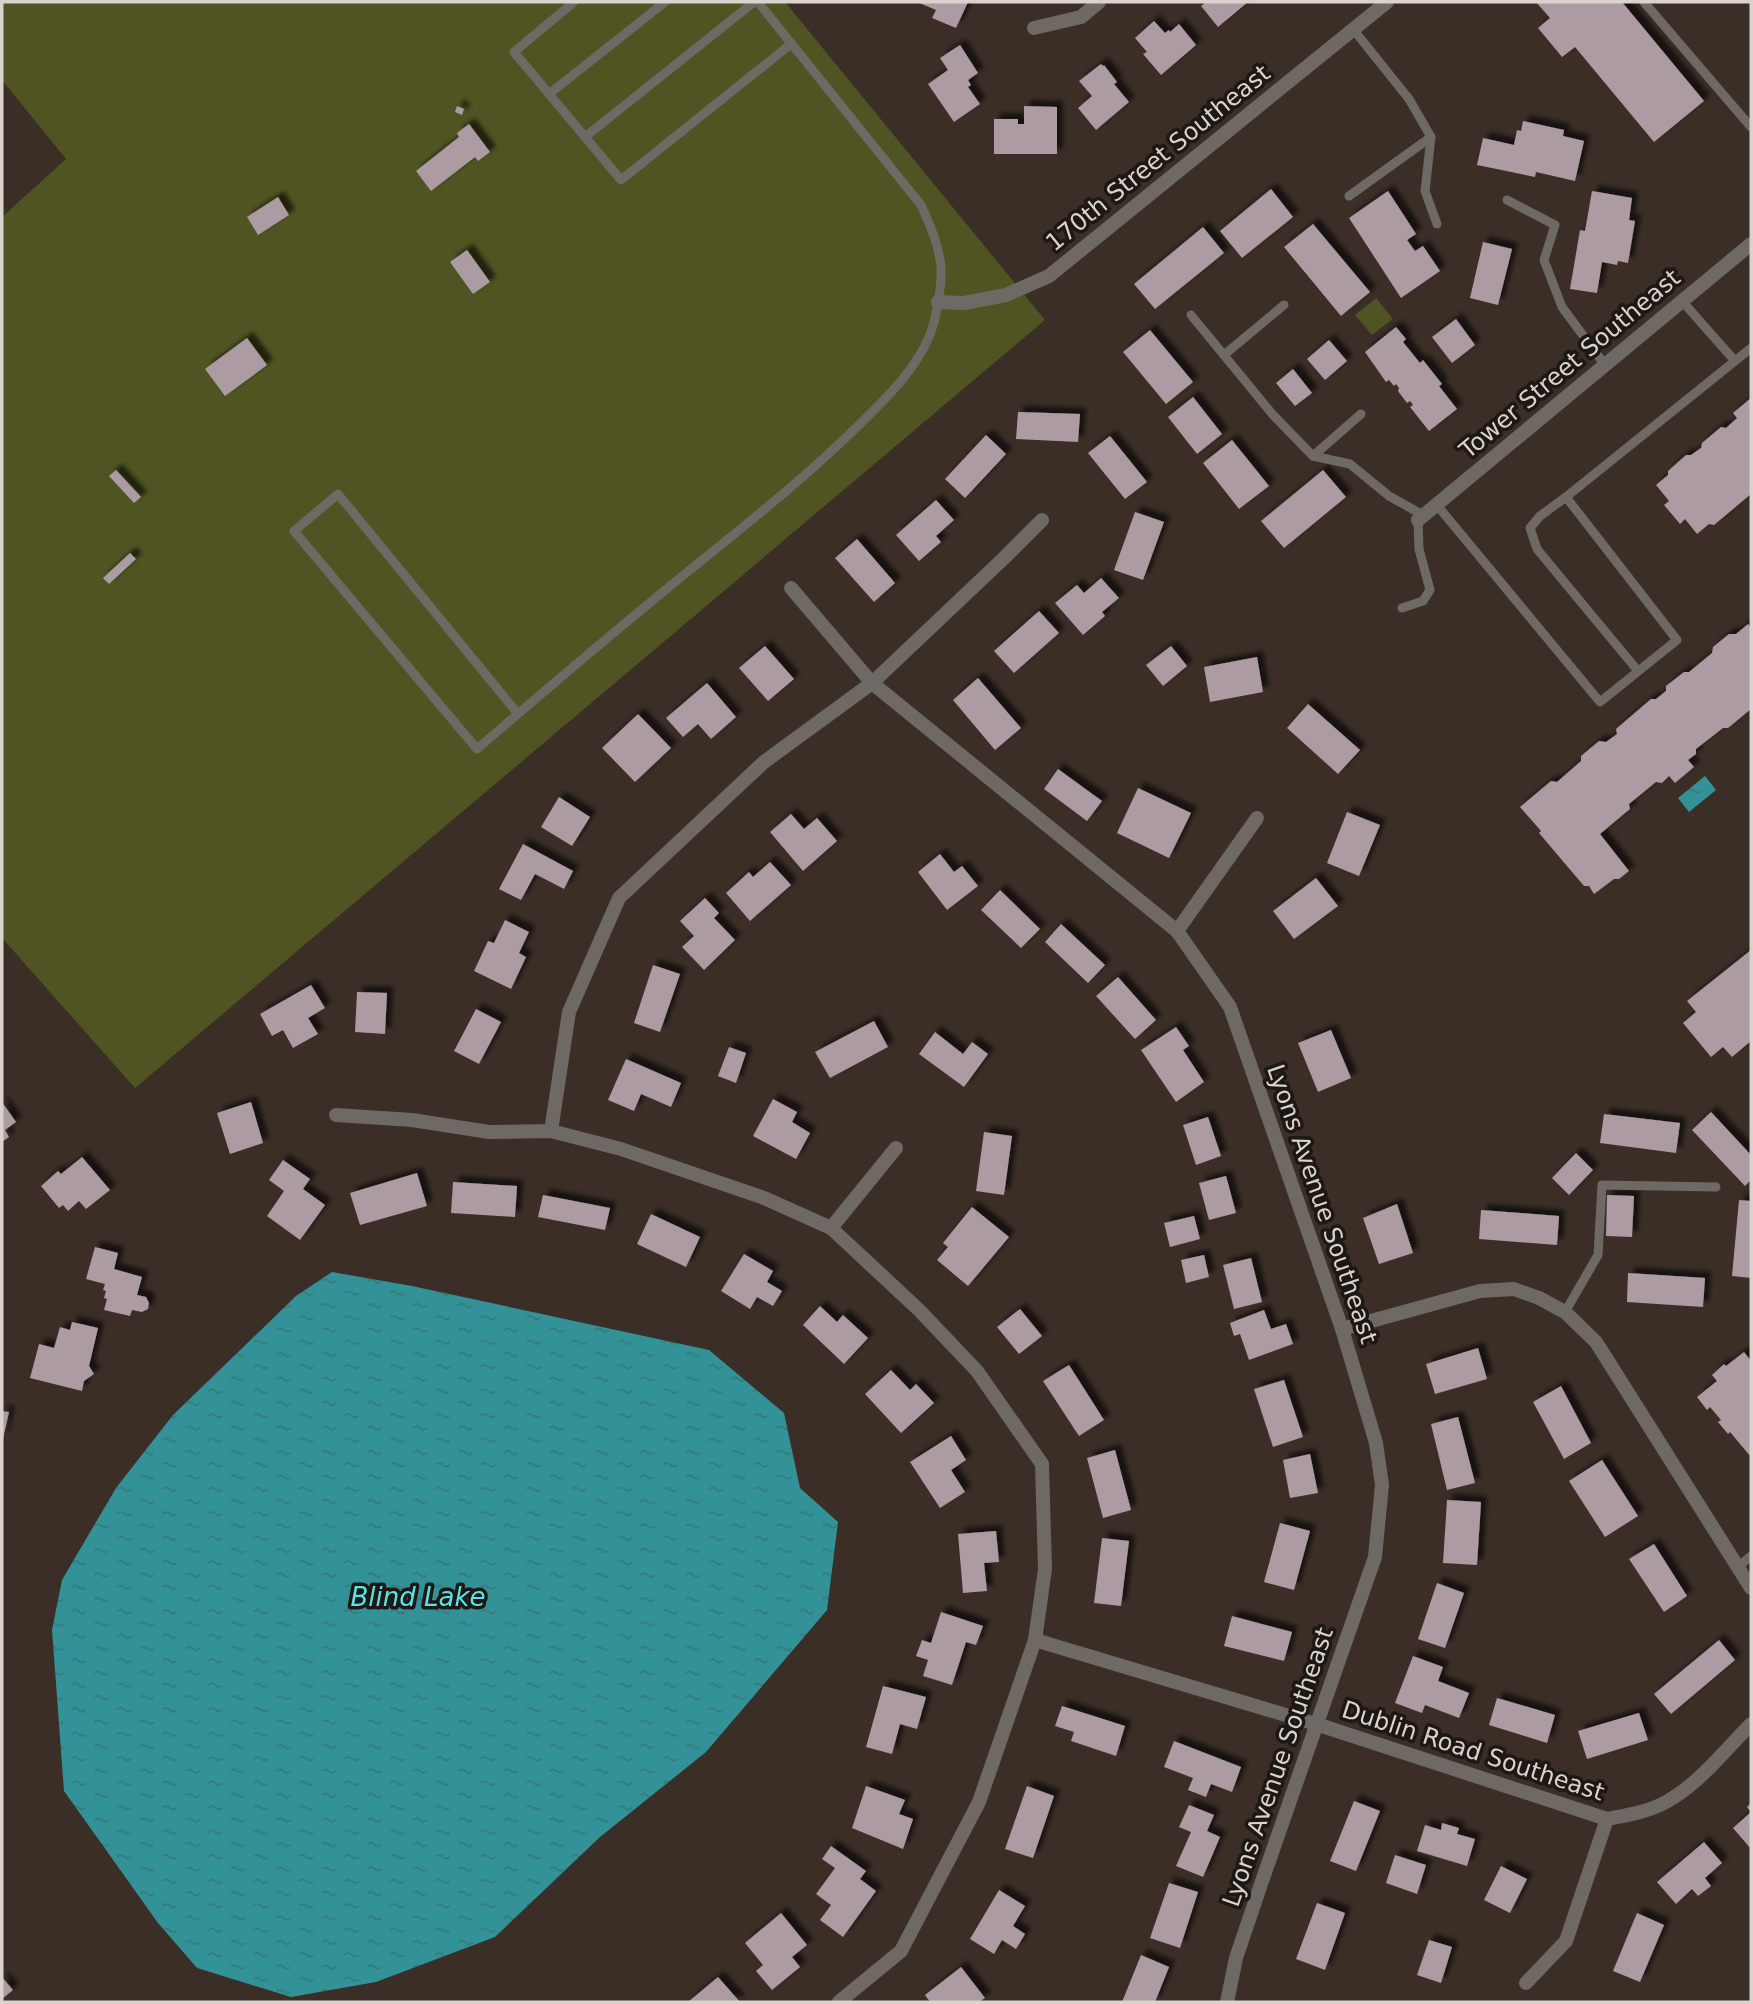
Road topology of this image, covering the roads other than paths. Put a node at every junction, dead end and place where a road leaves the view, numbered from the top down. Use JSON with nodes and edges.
{"nodes":[{"id":1,"x":574,"y":2,"type":"edge"},
{"id":2,"x":665,"y":2,"type":"edge"},
{"id":3,"x":756,"y":2,"type":"edge"},
{"id":4,"x":1099,"y":2,"type":"edge"},
{"id":5,"x":1387,"y":2,"type":"edge"},
{"id":6,"x":1644,"y":2,"type":"edge"},
{"id":7,"x":1034,"y":28,"type":"dead end"},
{"id":8,"x":1353,"y":29,"type":"junction"},
{"id":9,"x":792,"y":44,"type":"junction"},
{"id":10,"x":550,"y":94,"type":"junction"},
{"id":11,"x":1751,"y":127,"type":"edge"},
{"id":12,"x":585,"y":137,"type":"junction"},
{"id":13,"x":1431,"y":137,"type":"junction"},
{"id":14,"x":1349,"y":196,"type":"dead end"},
{"id":15,"x":1507,"y":200,"type":"dead end"},
{"id":16,"x":1437,"y":224,"type":"dead end"},
{"id":17,"x":1751,"y":244,"type":"edge"},
{"id":18,"x":1682,"y":301,"type":"junction"},
{"id":19,"x":938,"y":302,"type":"junction"},
{"id":20,"x":1284,"y":304,"type":"dead end"},
{"id":21,"x":1191,"y":315,"type":"dead end"},
{"id":22,"x":1751,"y":348,"type":"edge"},
{"id":23,"x":1224,"y":355,"type":"junction"},
{"id":24,"x":1735,"y":361,"type":"junction"},
{"id":25,"x":1605,"y":365,"type":"junction"},
{"id":26,"x":1361,"y":414,"type":"dead end"},
{"id":27,"x":1313,"y":456,"type":"junction"},
{"id":28,"x":1566,"y":497,"type":"junction"},
{"id":29,"x":1436,"y":504,"type":"junction"},
{"id":30,"x":1421,"y":517,"type":"junction"},
{"id":31,"x":1042,"y":520,"type":"dead end"},
{"id":32,"x":791,"y":588,"type":"dead end"},
{"id":33,"x":1402,"y":608,"type":"dead end"},
{"id":34,"x":1638,"y":671,"type":"junction"},
{"id":35,"x":872,"y":683,"type":"junction"},
{"id":36,"x":518,"y":714,"type":"junction"},
{"id":37,"x":1257,"y":818,"type":"dead end"},
{"id":38,"x":1177,"y":931,"type":"junction"},
{"id":39,"x":336,"y":1115,"type":"dead end"},
{"id":40,"x":551,"y":1130,"type":"junction"},
{"id":41,"x":896,"y":1148,"type":"dead end"},
{"id":42,"x":1716,"y":1187,"type":"dead end"},
{"id":43,"x":831,"y":1228,"type":"junction"},
{"id":44,"x":1566,"y":1312,"type":"junction"},
{"id":45,"x":1342,"y":1329,"type":"junction"},
{"id":46,"x":1751,"y":1556,"type":"edge"},
{"id":47,"x":1738,"y":1567,"type":"junction"},
{"id":48,"x":1751,"y":1588,"type":"edge"},
{"id":49,"x":1035,"y":1640,"type":"junction"},
{"id":50,"x":1316,"y":1724,"type":"junction"},
{"id":51,"x":1751,"y":1724,"type":"edge"},
{"id":52,"x":1607,"y":1819,"type":"junction"},
{"id":53,"x":1526,"y":1983,"type":"dead end"},
{"id":54,"x":839,"y":2002,"type":"edge"},
{"id":55,"x":1227,"y":2002,"type":"edge"}],
"edges":[{"from":1,"to":10,"type":"lane"},
{"from":2,"to":10,"type":"lane"},
{"from":3,"to":9,"type":"lane"},
{"from":3,"to":12,"type":"lane"},
{"from":4,"to":7,"type":"street"},
{"from":5,"to":8,"type":"street","name":"170th Street Southeast"},
{"from":6,"to":11,"type":"lane"},
{"from":8,"to":13,"type":"lane"},
{"from":8,"to":19,"type":"street","name":"170th Street Southeast"},
{"from":9,"to":12,"type":"lane"},
{"from":9,"to":19,"type":"lane"},
{"from":10,"to":12,"type":"lane"},
{"from":13,"to":14,"type":"lane"},
{"from":13,"to":16,"type":"lane"},
{"from":15,"to":25,"type":"lane"},
{"from":17,"to":18,"type":"street","name":"Tower Street Southeast"},
{"from":18,"to":24,"type":"lane"},
{"from":18,"to":25,"type":"street","name":"Tower Street Southeast"},
{"from":19,"to":36,"type":"lane"},
{"from":20,"to":23,"type":"lane"},
{"from":21,"to":23,"type":"lane"},
{"from":22,"to":24,"type":"lane"},
{"from":23,"to":27,"type":"lane"},
{"from":24,"to":28,"type":"lane"},
{"from":25,"to":29,"type":"street","name":"Tower Street Southeast"},
{"from":26,"to":27,"type":"lane"},
{"from":27,"to":30,"type":"lane"},
{"from":28,"to":34,"type":"lane"},
{"from":28,"to":34,"type":"lane"},
{"from":29,"to":30,"type":"street","name":"Tower Street Southeast"},
{"from":29,"to":34,"type":"lane"},
{"from":30,"to":33,"type":"lane"},
{"from":31,"to":35,"type":"street"},
{"from":32,"to":35,"type":"street","name":"Lyons Avenue Southeast"},
{"from":35,"to":38,"type":"street","name":"Lyons Avenue Southeast"},
{"from":35,"to":40,"type":"street"},
{"from":36,"to":36,"type":"lane"},
{"from":37,"to":38,"type":"street"},
{"from":38,"to":45,"type":"street","name":"Lyons Avenue Southeast"},
{"from":39,"to":40,"type":"street"},
{"from":40,"to":43,"type":"street"},
{"from":41,"to":43,"type":"street"},
{"from":42,"to":44,"type":"lane"},
{"from":43,"to":49,"type":"street"},
{"from":44,"to":45,"type":"street"},
{"from":44,"to":47,"type":"street"},
{"from":45,"to":50,"type":"street","name":"Lyons Avenue Southeast"},
{"from":46,"to":47,"type":"lane"},
{"from":47,"to":48,"type":"street"},
{"from":49,"to":50,"type":"street","name":"Dublin Road Southeast"},
{"from":49,"to":54,"type":"street"},
{"from":50,"to":52,"type":"street","name":"Dublin Road Southeast"},
{"from":50,"to":55,"type":"street","name":"Lyons Avenue Southeast"},
{"from":51,"to":52,"type":"street","name":"Dublin Road Southeast"},
{"from":52,"to":53,"type":"street"}]}
